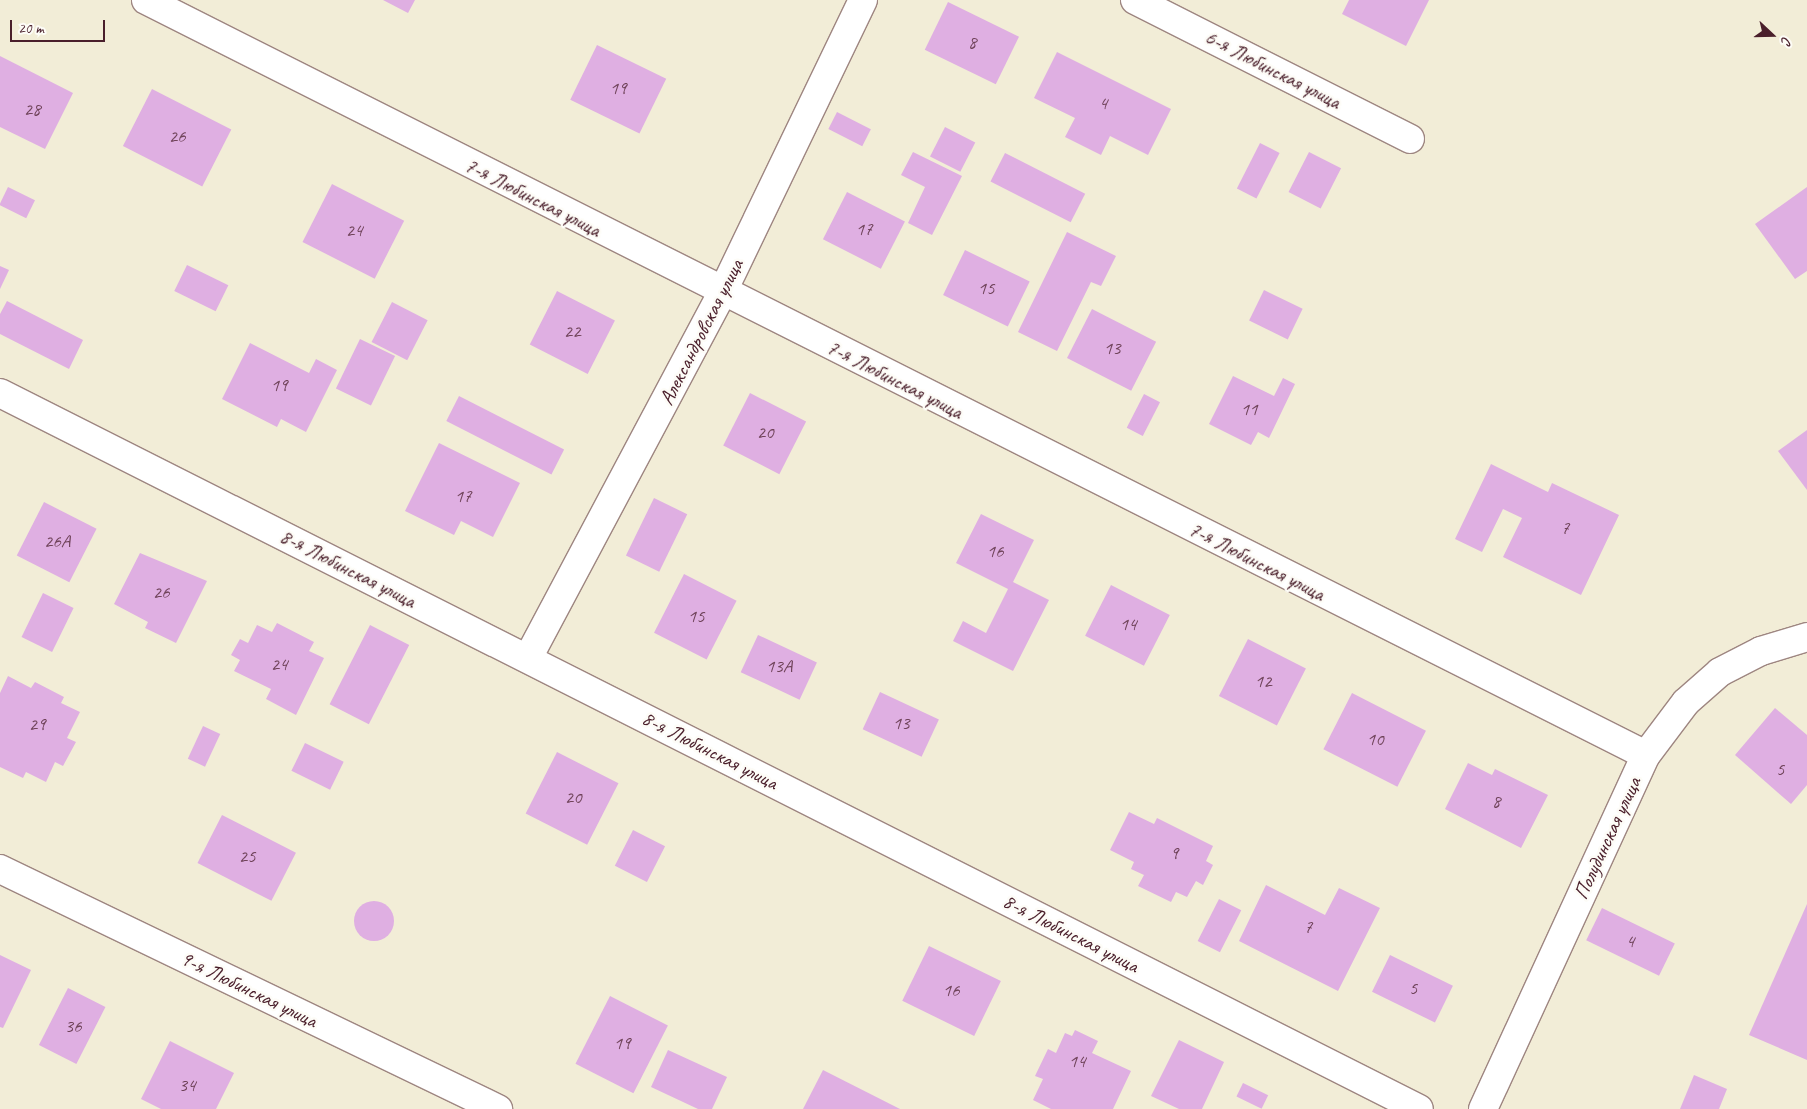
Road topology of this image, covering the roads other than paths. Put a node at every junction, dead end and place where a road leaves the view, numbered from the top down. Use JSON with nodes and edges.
{"nodes":[{"id":1,"x":146,"y":0,"type":"edge"},
{"id":2,"x":863,"y":0,"type":"edge"},
{"id":3,"x":1135,"y":0,"type":"edge"},
{"id":4,"x":1410,"y":139,"type":"dead end"},
{"id":5,"x":722,"y":293,"type":"junction"},
{"id":6,"x":0,"y":394,"type":"edge"},
{"id":7,"x":1807,"y":637,"type":"edge"},
{"id":8,"x":528,"y":658,"type":"junction"},
{"id":9,"x":1646,"y":755,"type":"junction"},
{"id":10,"x":0,"y":869,"type":"edge"},
{"id":11,"x":498,"y":1109,"type":"edge"},
{"id":12,"x":1419,"y":1109,"type":"edge"},
{"id":13,"x":1483,"y":1109,"type":"edge"}],
"edges":[{"from":1,"to":5,"type":"street","name":"7-я Любинская улица"},
{"from":2,"to":5,"type":"street","name":"Александровская улица"},
{"from":3,"to":4,"type":"street","name":"6-я Любинская улица"},
{"from":5,"to":8,"type":"street","name":"Александровская улица"},
{"from":5,"to":9,"type":"street","name":"7-я Любинская улица"},
{"from":6,"to":8,"type":"street","name":"8-я Любинская улица"},
{"from":7,"to":9,"type":"street","name":"Полудинская улица"},
{"from":8,"to":12,"type":"street","name":"8-я Любинская улица"},
{"from":9,"to":13,"type":"street","name":"Полудинская улица"},
{"from":10,"to":11,"type":"street","name":"9-я Любинская улица"}]}
